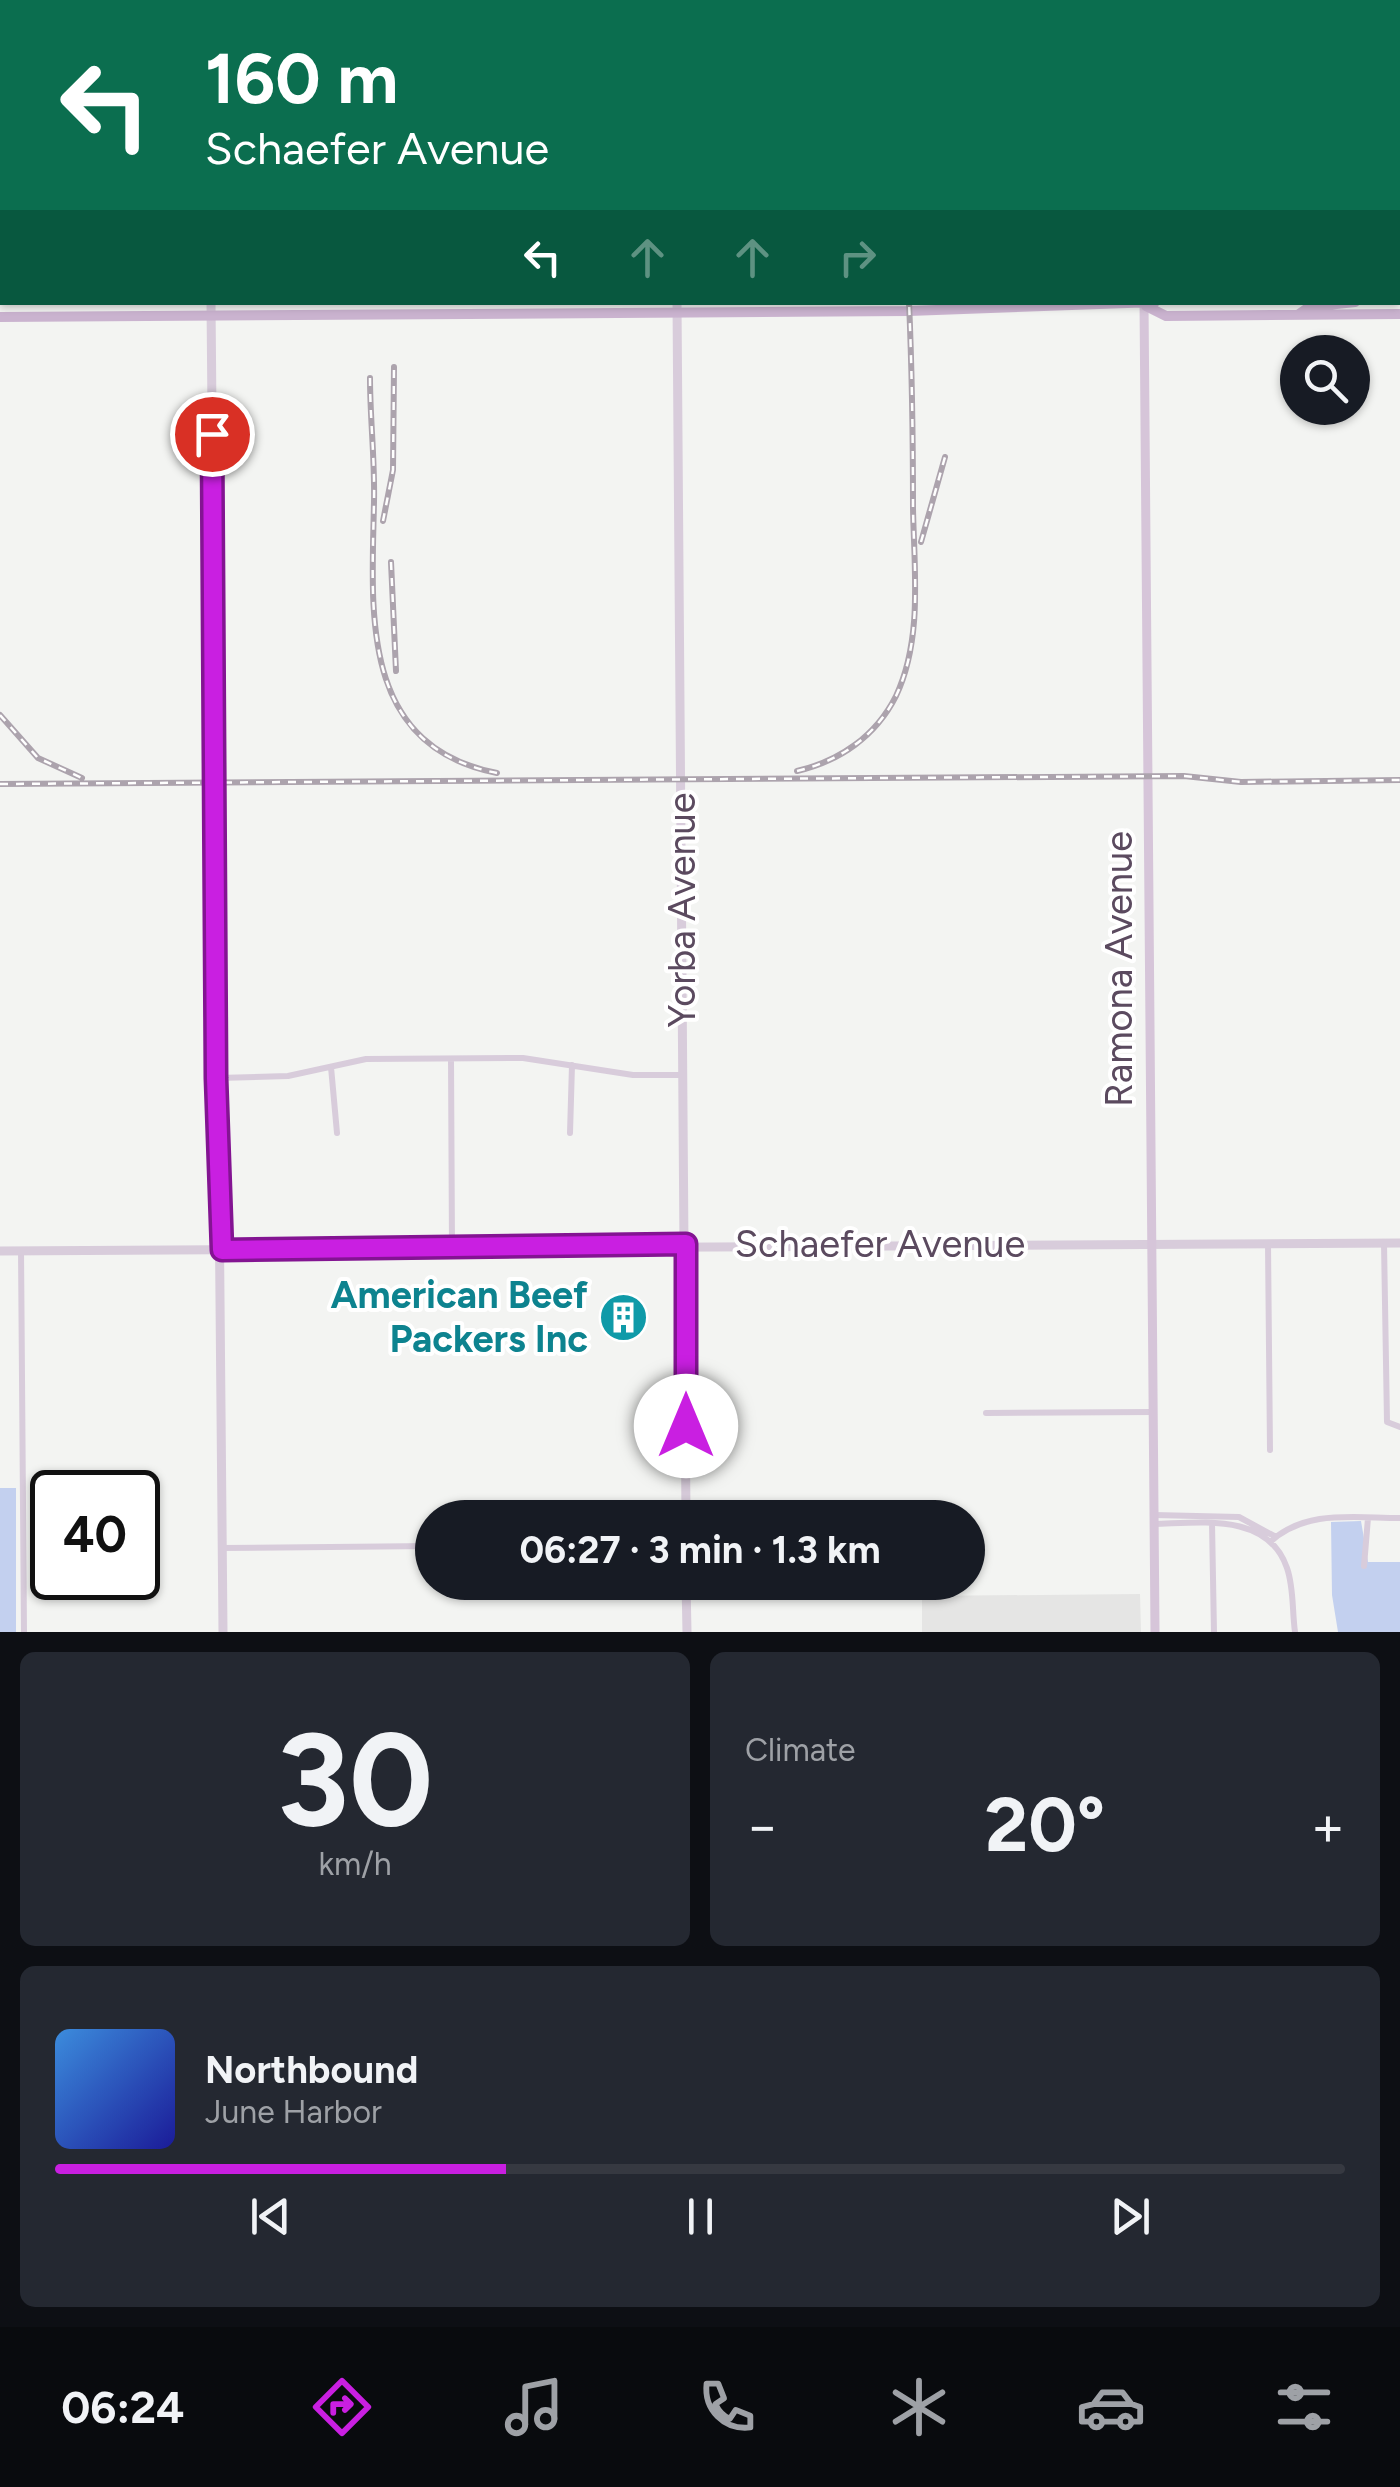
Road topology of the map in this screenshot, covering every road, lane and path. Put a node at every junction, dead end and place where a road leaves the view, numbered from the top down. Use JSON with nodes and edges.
{"nodes":[{"id":1,"x":834,"y":305,"type":"edge"},
{"id":2,"x":1148,"y":305,"type":"edge"},
{"id":3,"x":1151,"y":305,"type":"edge"},
{"id":4,"x":1320,"y":305,"type":"edge"},
{"id":5,"x":677,"y":306,"type":"edge"},
{"id":6,"x":211,"y":308,"type":"edge"},
{"id":7,"x":1400,"y":314,"type":"edge"},
{"id":8,"x":1298,"y":315,"type":"junction"},
{"id":9,"x":0,"y":317,"type":"edge"},
{"id":10,"x":451,"y":1059,"type":"junction"},
{"id":11,"x":572,"y":1065,"type":"junction"},
{"id":12,"x":332,"y":1067,"type":"junction"},
{"id":13,"x":683,"y":1075,"type":"junction"},
{"id":14,"x":216,"y":1078,"type":"junction"},
{"id":15,"x":338,"y":1133,"type":"dead end"},
{"id":16,"x":570,"y":1133,"type":"dead end"},
{"id":17,"x":1152,"y":1243,"type":"junction"},
{"id":18,"x":1384,"y":1243,"type":"junction"},
{"id":19,"x":1400,"y":1243,"type":"edge"},
{"id":20,"x":686,"y":1244,"type":"junction"},
{"id":21,"x":1268,"y":1244,"type":"junction"},
{"id":22,"x":452,"y":1249,"type":"junction"},
{"id":23,"x":21,"y":1250,"type":"junction"},
{"id":24,"x":222,"y":1250,"type":"junction"},
{"id":25,"x":0,"y":1251,"type":"edge"},
{"id":26,"x":1154,"y":1412,"type":"junction"},
{"id":27,"x":986,"y":1413,"type":"dead end"},
{"id":28,"x":1400,"y":1427,"type":"edge"},
{"id":29,"x":1270,"y":1450,"type":"dead end"},
{"id":30,"x":686,"y":1500,"type":"edge"},
{"id":31,"x":1368,"y":1518,"type":"junction"},
{"id":32,"x":1400,"y":1518,"type":"edge"},
{"id":33,"x":1154,"y":1520,"type":"junction"},
{"id":34,"x":1212,"y":1523,"type":"junction"},
{"id":35,"x":1273,"y":1540,"type":"junction"},
{"id":36,"x":415,"y":1546,"type":"edge"},
{"id":37,"x":222,"y":1548,"type":"junction"},
{"id":38,"x":1364,"y":1566,"type":"dead end"},
{"id":39,"x":686,"y":1600,"type":"edge"},
{"id":40,"x":24,"y":1632,"type":"edge"},
{"id":41,"x":222,"y":1632,"type":"edge"},
{"id":42,"x":686,"y":1632,"type":"edge"},
{"id":43,"x":1156,"y":1632,"type":"edge"},
{"id":44,"x":1214,"y":1632,"type":"edge"},
{"id":45,"x":1295,"y":1632,"type":"edge"}],
"edges":[{"from":1,"to":5,"type":"main road"},
{"from":2,"to":17,"type":"main road","name":"Ramona Avenue"},
{"from":3,"to":8,"type":"main road"},
{"from":4,"to":8,"type":"main road"},
{"from":5,"to":6,"type":"main road"},
{"from":5,"to":13,"type":"street","name":"Yorba Avenue"},
{"from":6,"to":9,"type":"main road"},
{"from":6,"to":14,"type":"street"},
{"from":7,"to":8,"type":"main road"},
{"from":10,"to":11,"type":"street"},
{"from":10,"to":12,"type":"street"},
{"from":10,"to":22,"type":"street"},
{"from":11,"to":13,"type":"street"},
{"from":11,"to":16,"type":"street"},
{"from":12,"to":14,"type":"street"},
{"from":12,"to":15,"type":"street"},
{"from":13,"to":20,"type":"street","name":"Yorba Avenue"},
{"from":14,"to":24,"type":"street"},
{"from":17,"to":20,"type":"street","name":"Schaefer Avenue"},
{"from":17,"to":21,"type":"street","name":"Schaefer Avenue"},
{"from":17,"to":26,"type":"main road","name":"Ramona Avenue"},
{"from":18,"to":19,"type":"street","name":"Schaefer Avenue"},
{"from":18,"to":21,"type":"street","name":"Schaefer Avenue"},
{"from":18,"to":28,"type":"street"},
{"from":20,"to":22,"type":"street","name":"Schaefer Avenue"},
{"from":20,"to":30,"type":"street","name":"Yorba Avenue"},
{"from":21,"to":29,"type":"street"},
{"from":22,"to":24,"type":"street","name":"Schaefer Avenue"},
{"from":23,"to":24,"type":"street","name":"Schaefer Avenue"},
{"from":23,"to":25,"type":"street","name":"Schaefer Avenue"},
{"from":23,"to":40,"type":"street"},
{"from":24,"to":37,"type":"street"},
{"from":26,"to":27,"type":"street"},
{"from":26,"to":33,"type":"main road","name":"Ramona Avenue"},
{"from":31,"to":32,"type":"street"},
{"from":31,"to":35,"type":"street"},
{"from":31,"to":38,"type":"street"},
{"from":33,"to":34,"type":"street"},
{"from":33,"to":35,"type":"street"},
{"from":33,"to":43,"type":"main road","name":"Ramona Avenue"},
{"from":34,"to":35,"type":"street"},
{"from":34,"to":44,"type":"street"},
{"from":35,"to":45,"type":"street"},
{"from":36,"to":37,"type":"street"},
{"from":37,"to":41,"type":"street"},
{"from":39,"to":42,"type":"street"}]}
